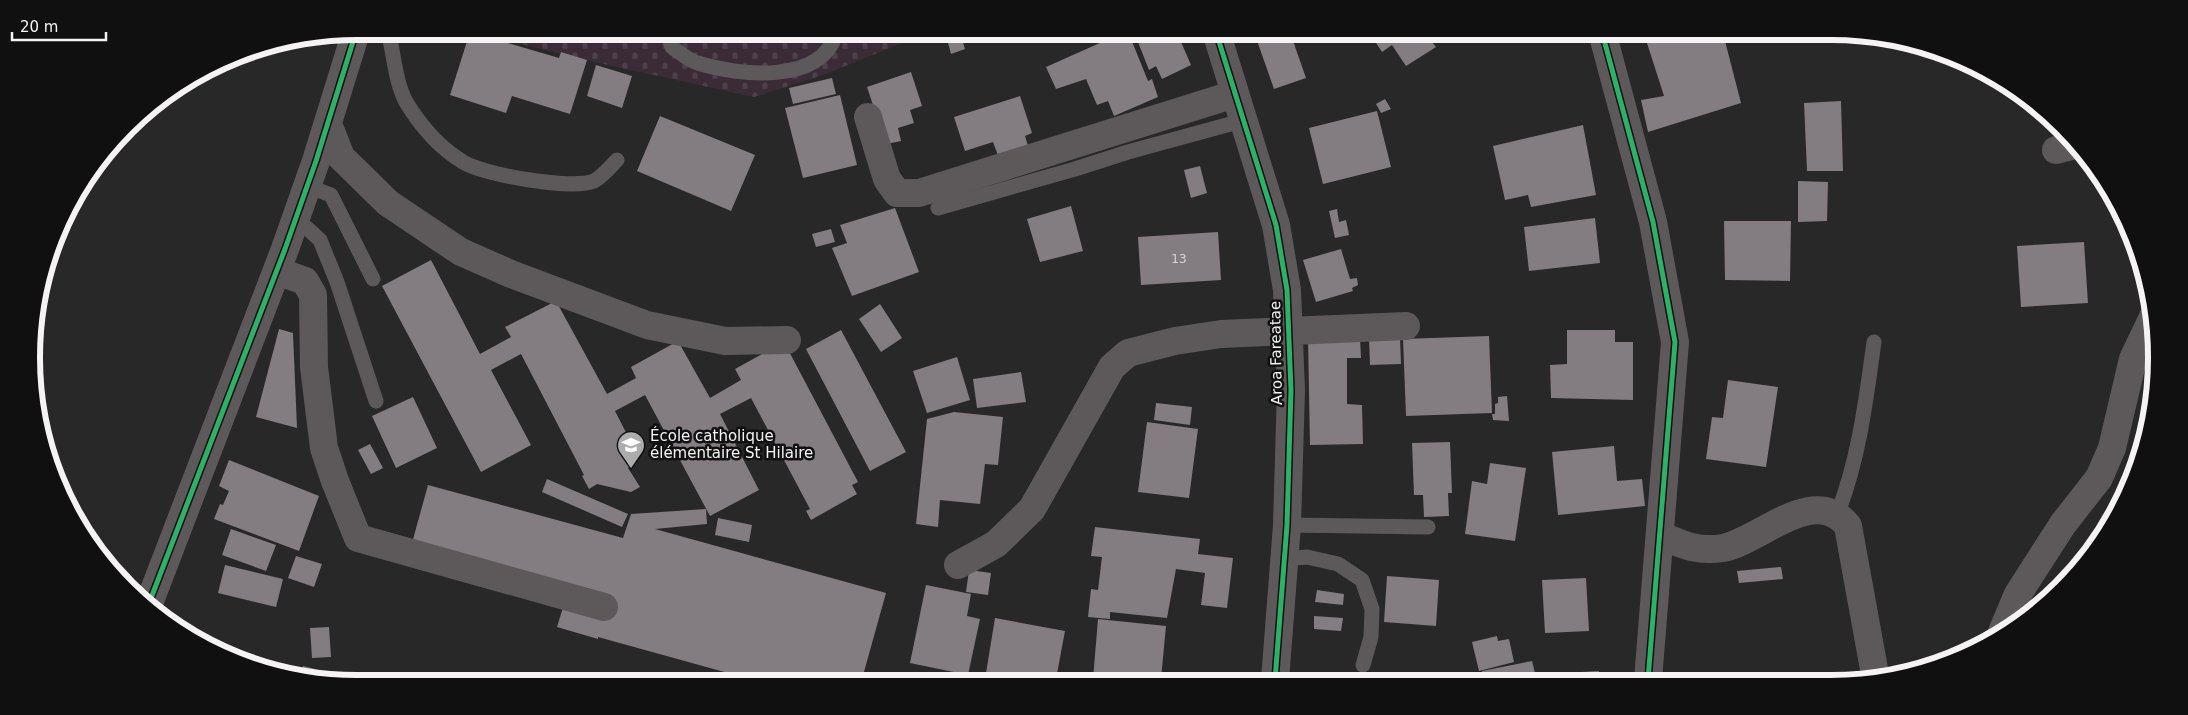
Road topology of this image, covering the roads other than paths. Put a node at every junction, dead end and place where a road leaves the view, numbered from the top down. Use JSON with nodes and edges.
{"nodes":[{"id":1,"x":354,"y":40,"type":"edge"},
{"id":2,"x":390,"y":40,"type":"edge"},
{"id":3,"x":670,"y":40,"type":"edge"},
{"id":4,"x":832,"y":40,"type":"edge"},
{"id":5,"x":1219,"y":40,"type":"edge"},
{"id":6,"x":1604,"y":40,"type":"edge"},
{"id":7,"x":1235,"y":94,"type":"junction"},
{"id":8,"x":868,"y":117,"type":"dead end"},
{"id":9,"x":1245,"y":120,"type":"junction"},
{"id":10,"x":328,"y":124,"type":"junction"},
{"id":11,"x":618,"y":160,"type":"dead end"},
{"id":12,"x":307,"y":186,"type":"junction"},
{"id":13,"x":938,"y":208,"type":"dead end"},
{"id":14,"x":296,"y":218,"type":"junction"},
{"id":15,"x":276,"y":271,"type":"junction"},
{"id":16,"x":373,"y":279,"type":"dead end"},
{"id":17,"x":1406,"y":326,"type":"dead end"},
{"id":18,"x":1289,"y":329,"type":"junction"},
{"id":19,"x":2146,"y":330,"type":"edge"},
{"id":20,"x":787,"y":340,"type":"dead end"},
{"id":21,"x":1874,"y":342,"type":"dead end"},
{"id":22,"x":376,"y":401,"type":"dead end"},
{"id":23,"x":1837,"y":515,"type":"junction"},
{"id":24,"x":1287,"y":525,"type":"junction"},
{"id":25,"x":1428,"y":527,"type":"dead end"},
{"id":26,"x":1660,"y":534,"type":"junction"},
{"id":27,"x":1283,"y":560,"type":"junction"},
{"id":28,"x":958,"y":565,"type":"dead end"},
{"id":29,"x":151,"y":598,"type":"edge"},
{"id":30,"x":604,"y":606,"type":"dead end"},
{"id":31,"x":2007,"y":621,"type":"edge"},
{"id":32,"x":1364,"y":664,"type":"dead end"},
{"id":33,"x":1874,"y":672,"type":"edge"},
{"id":34,"x":1275,"y":675,"type":"edge"},
{"id":35,"x":1648,"y":675,"type":"edge"}],
"edges":[{"from":1,"to":10,"type":"street"},
{"from":2,"to":11,"type":"lane"},
{"from":3,"to":4,"type":"lane"},
{"from":5,"to":7,"type":"street","name":"Aroa Fareatae"},
{"from":6,"to":26,"type":"street"},
{"from":7,"to":8,"type":"street"},
{"from":7,"to":9,"type":"street","name":"Aroa Fareatae"},
{"from":9,"to":13,"type":"lane"},
{"from":9,"to":18,"type":"street","name":"Aroa Fareatae"},
{"from":10,"to":12,"type":"street"},
{"from":10,"to":20,"type":"street"},
{"from":12,"to":14,"type":"street"},
{"from":12,"to":16,"type":"lane"},
{"from":14,"to":15,"type":"street"},
{"from":14,"to":22,"type":"lane"},
{"from":15,"to":29,"type":"street"},
{"from":15,"to":30,"type":"street"},
{"from":17,"to":18,"type":"street"},
{"from":18,"to":24,"type":"street","name":"Aroa Fareatae"},
{"from":18,"to":28,"type":"street"},
{"from":19,"to":31,"type":"street"},
{"from":21,"to":23,"type":"lane"},
{"from":23,"to":26,"type":"street"},
{"from":23,"to":33,"type":"street"},
{"from":24,"to":25,"type":"lane"},
{"from":24,"to":27,"type":"street","name":"Aroa Fareatae"},
{"from":26,"to":35,"type":"street"},
{"from":27,"to":32,"type":"lane"},
{"from":27,"to":34,"type":"street","name":"Aroa Fareatae"}]}
